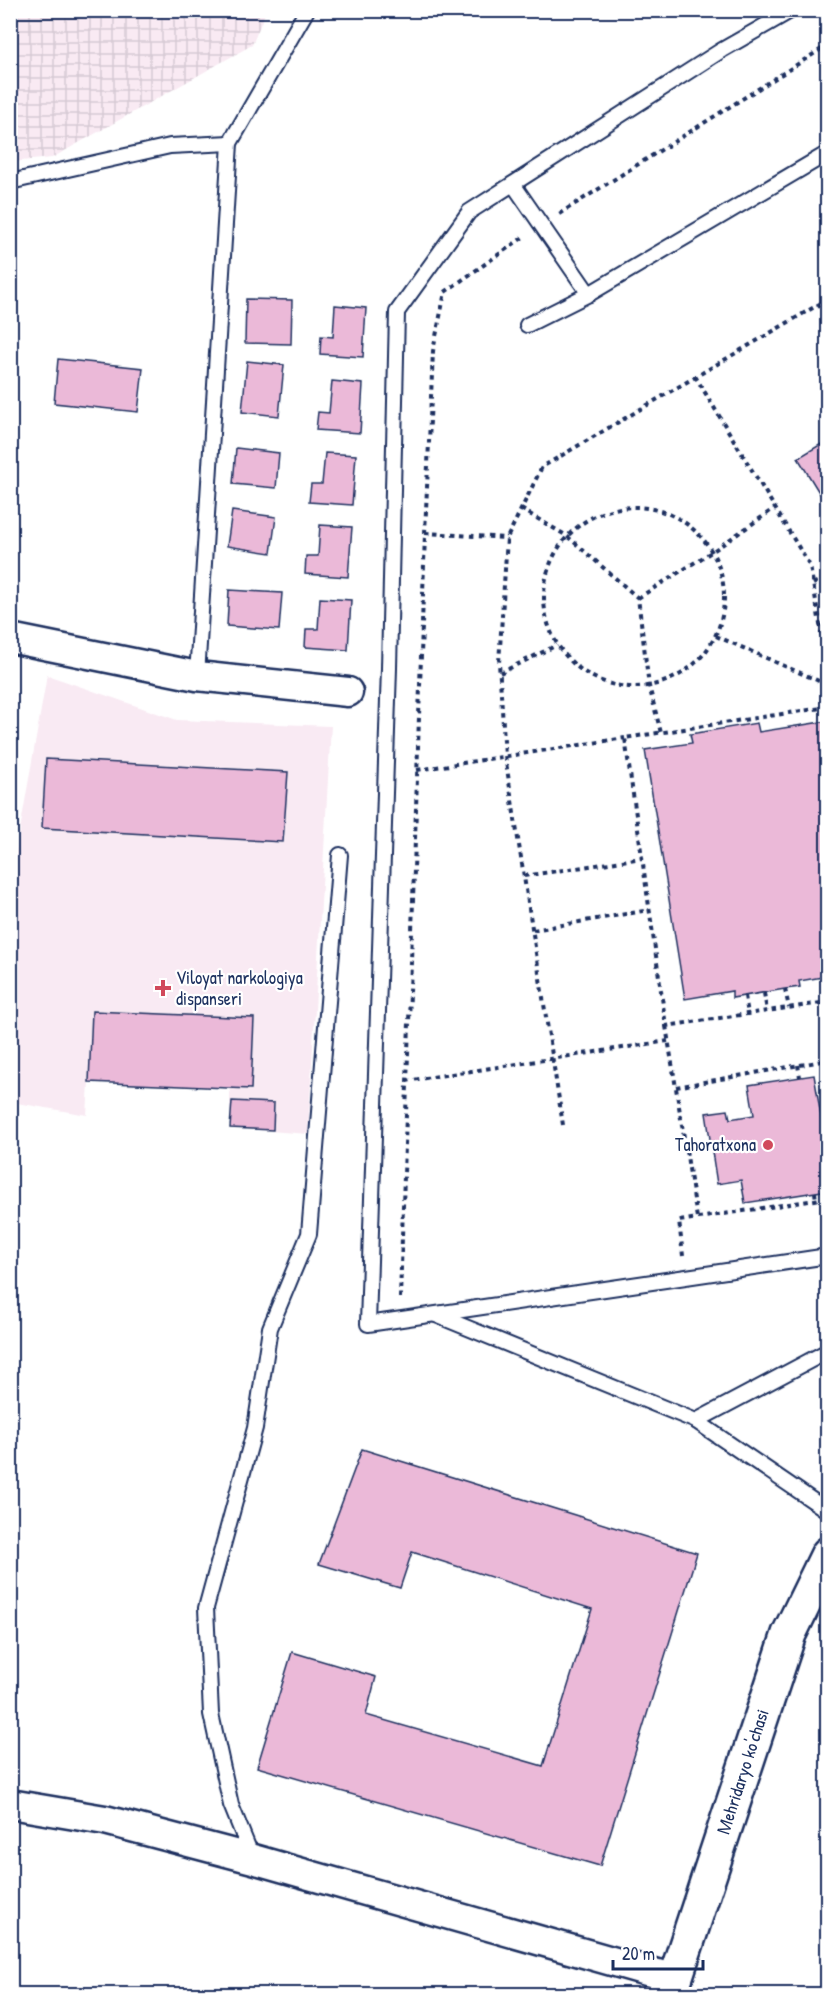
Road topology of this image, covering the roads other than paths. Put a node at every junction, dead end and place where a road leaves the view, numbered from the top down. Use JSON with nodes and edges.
{"nodes":[{"id":1,"x":307,"y":10,"type":"edge"},
{"id":2,"x":792,"y":10,"type":"edge"},
{"id":3,"x":230,"y":143,"type":"junction"},
{"id":4,"x":828,"y":153,"type":"edge"},
{"id":5,"x":10,"y":182,"type":"edge"},
{"id":6,"x":513,"y":184,"type":"junction"},
{"id":7,"x":589,"y":294,"type":"junction"},
{"id":8,"x":527,"y":325,"type":"dead end"},
{"id":9,"x":10,"y":638,"type":"edge"},
{"id":10,"x":197,"y":676,"type":"junction"},
{"id":11,"x":348,"y":692,"type":"dead end"},
{"id":12,"x":340,"y":855,"type":"dead end"},
{"id":13,"x":828,"y":1256,"type":"edge"},
{"id":14,"x":434,"y":1314,"type":"junction"},
{"id":15,"x":828,"y":1351,"type":"edge"},
{"id":16,"x":696,"y":1421,"type":"junction"},
{"id":17,"x":828,"y":1511,"type":"edge"},
{"id":18,"x":828,"y":1554,"type":"edge"},
{"id":19,"x":10,"y":1804,"type":"edge"},
{"id":20,"x":253,"y":1859,"type":"junction"},
{"id":21,"x":672,"y":1987,"type":"edge"}],
"edges":[{"from":1,"to":3,"type":"lane"},
{"from":2,"to":6,"type":"lane"},
{"from":3,"to":5,"type":"lane"},
{"from":3,"to":10,"type":"lane"},
{"from":4,"to":7,"type":"lane"},
{"from":6,"to":7,"type":"lane"},
{"from":6,"to":14,"type":"lane"},
{"from":7,"to":8,"type":"lane"},
{"from":9,"to":10,"type":"street"},
{"from":10,"to":11,"type":"street"},
{"from":12,"to":20,"type":"lane"},
{"from":13,"to":14,"type":"lane"},
{"from":14,"to":16,"type":"lane"},
{"from":15,"to":16,"type":"lane"},
{"from":16,"to":17,"type":"lane"},
{"from":18,"to":21,"type":"main road","name":"Мehridaryo ko'chasi"},
{"from":19,"to":20,"type":"street"},
{"from":20,"to":21,"type":"street"}]}
